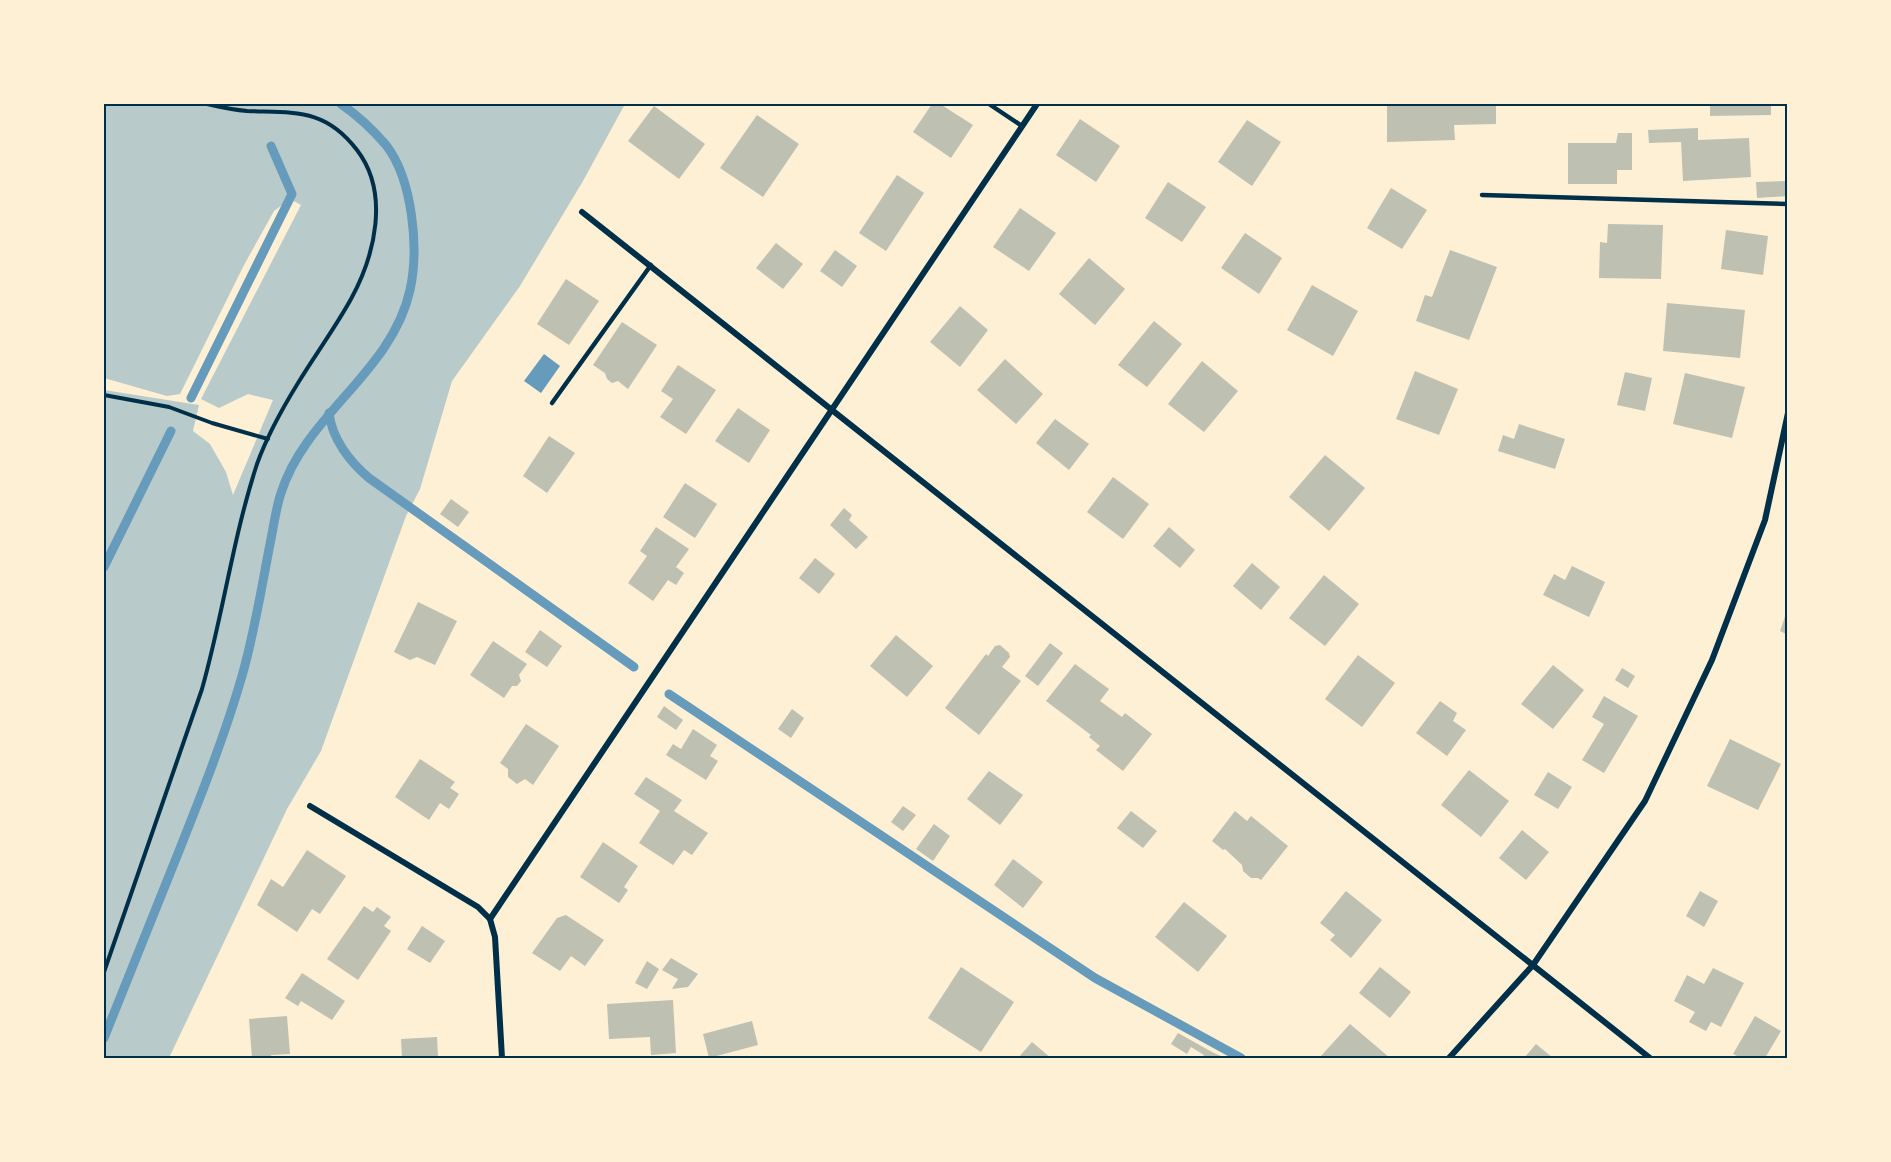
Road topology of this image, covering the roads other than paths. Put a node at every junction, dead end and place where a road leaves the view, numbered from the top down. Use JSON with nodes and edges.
{"nodes":[{"id":1,"x":989,"y":104,"type":"edge"},
{"id":2,"x":1037,"y":104,"type":"edge"},
{"id":3,"x":1022,"y":126,"type":"junction"},
{"id":4,"x":1482,"y":195,"type":"dead end"},
{"id":5,"x":1788,"y":204,"type":"edge"},
{"id":6,"x":582,"y":212,"type":"dead end"},
{"id":7,"x":651,"y":265,"type":"junction"},
{"id":8,"x":552,"y":402,"type":"dead end"},
{"id":9,"x":833,"y":409,"type":"junction"},
{"id":10,"x":1788,"y":413,"type":"edge"},
{"id":11,"x":310,"y":806,"type":"dead end"},
{"id":12,"x":490,"y":919,"type":"junction"},
{"id":13,"x":1533,"y":965,"type":"junction"},
{"id":14,"x":501,"y":1059,"type":"edge"},
{"id":15,"x":1449,"y":1059,"type":"edge"},
{"id":16,"x":1650,"y":1059,"type":"edge"}],
"edges":[{"from":1,"to":3,"type":"lane"},
{"from":2,"to":3,"type":"street"},
{"from":3,"to":9,"type":"street"},
{"from":4,"to":5,"type":"lane"},
{"from":6,"to":7,"type":"street"},
{"from":7,"to":8,"type":"lane"},
{"from":7,"to":9,"type":"street"},
{"from":9,"to":12,"type":"street"},
{"from":9,"to":13,"type":"street"},
{"from":10,"to":13,"type":"street"},
{"from":11,"to":12,"type":"street"},
{"from":12,"to":14,"type":"street"},
{"from":13,"to":15,"type":"street"},
{"from":13,"to":16,"type":"street"}]}
